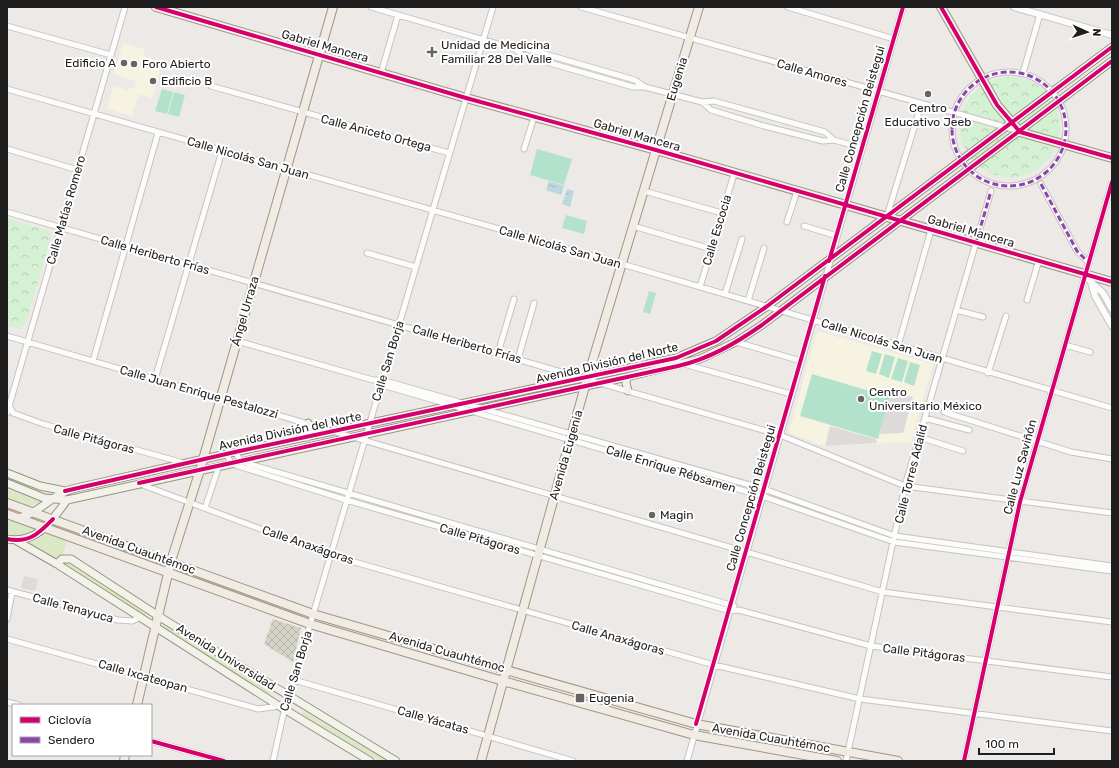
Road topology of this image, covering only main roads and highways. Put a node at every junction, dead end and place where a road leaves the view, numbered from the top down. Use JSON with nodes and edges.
{"nodes":[{"id":1,"x":156,"y":7,"type":"edge"},
{"id":2,"x":333,"y":7,"type":"edge"},
{"id":3,"x":699,"y":7,"type":"edge"},
{"id":4,"x":942,"y":7,"type":"edge"},
{"id":5,"x":1112,"y":47,"type":"edge"},
{"id":6,"x":319,"y":55,"type":"junction"},
{"id":7,"x":1112,"y":61,"type":"edge"},
{"id":8,"x":1009,"y":126,"type":"junction"},
{"id":9,"x":1020,"y":132,"type":"junction"},
{"id":10,"x":656,"y":150,"type":"junction"},
{"id":11,"x":1112,"y":158,"type":"edge"},
{"id":12,"x":886,"y":217,"type":"junction"},
{"id":13,"x":901,"y":221,"type":"junction"},
{"id":14,"x":1112,"y":282,"type":"edge"},
{"id":15,"x":627,"y":377,"type":"junction"},
{"id":16,"x":586,"y":382,"type":"junction"},
{"id":17,"x":628,"y":391,"type":"road end"},
{"id":18,"x":308,"y":423,"type":"road end"},
{"id":19,"x":307,"y":437,"type":"junction"},
{"id":20,"x":203,"y":460,"type":"junction"},
{"id":21,"x":200,"y":470,"type":"junction"},
{"id":22,"x":7,"y":473,"type":"edge"},
{"id":23,"x":7,"y":484,"type":"edge"},
{"id":24,"x":65,"y":491,"type":"junction"},
{"id":25,"x":52,"y":500,"type":"junction"},
{"id":26,"x":67,"y":500,"type":"junction"},
{"id":27,"x":7,"y":503,"type":"edge"},
{"id":28,"x":35,"y":512,"type":"junction"},
{"id":29,"x":7,"y":514,"type":"edge"},
{"id":30,"x":7,"y":518,"type":"edge"},
{"id":31,"x":19,"y":518,"type":"junction"},
{"id":32,"x":53,"y":519,"type":"junction"},
{"id":33,"x":44,"y":528,"type":"junction"},
{"id":34,"x":7,"y":539,"type":"edge"},
{"id":35,"x":17,"y":541,"type":"junction"},
{"id":36,"x":171,"y":561,"type":"junction"},
{"id":37,"x":57,"y":564,"type":"junction"},
{"id":38,"x":168,"y":572,"type":"junction"},
{"id":39,"x":157,"y":615,"type":"junction"},
{"id":40,"x":154,"y":628,"type":"junction"},
{"id":41,"x":506,"y":670,"type":"junction"},
{"id":42,"x":502,"y":681,"type":"junction"},
{"id":43,"x":137,"y":704,"type":"edge"},
{"id":44,"x":370,"y":761,"type":"edge"},
{"id":45,"x":396,"y":761,"type":"edge"},
{"id":46,"x":481,"y":761,"type":"edge"},
{"id":47,"x":837,"y":761,"type":"edge"},
{"id":48,"x":898,"y":761,"type":"edge"}],
"edges":[{"from":1,"to":6,"type":"main road","name":"Gabriel Mancera"},
{"from":2,"to":6,"type":"main road","name":"Ángel Urraza"},
{"from":3,"to":10,"type":"main road","name":"Eugenia"},
{"from":4,"to":8,"type":"main road"},
{"from":5,"to":8,"type":"main road","name":"Avenida División del Norte"},
{"from":6,"to":10,"type":"main road","name":"Gabriel Mancera"},
{"from":6,"to":20,"type":"main road","name":"Ángel Urraza"},
{"from":7,"to":9,"type":"main road","name":"Avenida División del Norte"},
{"from":8,"to":9,"type":"main road"},
{"from":8,"to":12,"type":"main road","name":"Avenida División del Norte"},
{"from":9,"to":11,"type":"main road"},
{"from":9,"to":13,"type":"main road","name":"Avenida División del Norte"},
{"from":10,"to":12,"type":"main road","name":"Gabriel Mancera"},
{"from":10,"to":16,"type":"main road","name":"Avenida Eugenia"},
{"from":12,"to":13,"type":"main road","name":"Gabriel Mancera"},
{"from":12,"to":16,"type":"main road","name":"Avenida División del Norte"},
{"from":13,"to":14,"type":"main road","name":"Gabriel Mancera"},
{"from":13,"to":15,"type":"main road","name":"Avenida División del Norte"},
{"from":15,"to":16,"type":"main road","name":"Avenida División del Norte"},
{"from":15,"to":17,"type":"main road"},
{"from":16,"to":19,"type":"main road","name":"Avenida División del Norte"},
{"from":16,"to":21,"type":"main road","name":"Avenida División del Norte"},
{"from":16,"to":41,"type":"main road","name":"Avenida Eugenia"},
{"from":18,"to":19,"type":"main road"},
{"from":19,"to":20,"type":"main road","name":"Avenida División del Norte"},
{"from":20,"to":21,"type":"main road","name":"Ángel Urraza"},
{"from":20,"to":24,"type":"main road","name":"Avenida División del Norte"},
{"from":21,"to":26,"type":"main road","name":"Avenida División del Norte"},
{"from":21,"to":36,"type":"main road","name":"Ángel Urraza"},
{"from":22,"to":24,"type":"main road"},
{"from":23,"to":25,"type":"main road"},
{"from":24,"to":25,"type":"main road","name":"Avenida División del Norte"},
{"from":25,"to":26,"type":"main road"},
{"from":25,"to":28,"type":"main road","name":"Avenida División del Norte"},
{"from":26,"to":32,"type":"main road"},
{"from":27,"to":28,"type":"main road","name":"Avenida Cuauhtémoc"},
{"from":28,"to":31,"type":"main road","name":"Avenida División del Norte"},
{"from":28,"to":32,"type":"main road","name":"Avenida Cuauhtémoc"},
{"from":29,"to":31,"type":"main road","name":"Avenida Cuauhtémoc"},
{"from":30,"to":31,"type":"main road","name":"Avenida División del Norte"},
{"from":31,"to":33,"type":"main road","name":"Avenida Cuauhtémoc"},
{"from":32,"to":33,"type":"main road"},
{"from":32,"to":36,"type":"main road","name":"Avenida Cuauhtémoc"},
{"from":33,"to":35,"type":"main road"},
{"from":33,"to":38,"type":"main road","name":"Avenida Cuauhtémoc"},
{"from":34,"to":35,"type":"main road"},
{"from":35,"to":37,"type":"main road","name":"Avenida Universidad"},
{"from":36,"to":38,"type":"main road","name":"Ángel Urraza"},
{"from":36,"to":41,"type":"main road","name":"Avenida Cuauhtémoc"},
{"from":37,"to":39,"type":"main road","name":"Avenida Universidad"},
{"from":37,"to":40,"type":"main road","name":"Avenida Universidad"},
{"from":38,"to":39,"type":"main road","name":"Ángel Urraza"},
{"from":38,"to":42,"type":"main road","name":"Avenida Cuauhtémoc"},
{"from":39,"to":40,"type":"main road","name":"Ángel Urraza"},
{"from":39,"to":45,"type":"main road","name":"Avenida Universidad"},
{"from":40,"to":43,"type":"main road"},
{"from":40,"to":44,"type":"main road","name":"Avenida Universidad"},
{"from":41,"to":42,"type":"main road","name":"Avenida Eugenia"},
{"from":41,"to":48,"type":"main road","name":"Avenida Cuauhtémoc"},
{"from":42,"to":46,"type":"main road","name":"Avenida Eugenia"},
{"from":42,"to":47,"type":"main road","name":"Avenida Cuauhtémoc"}]}
